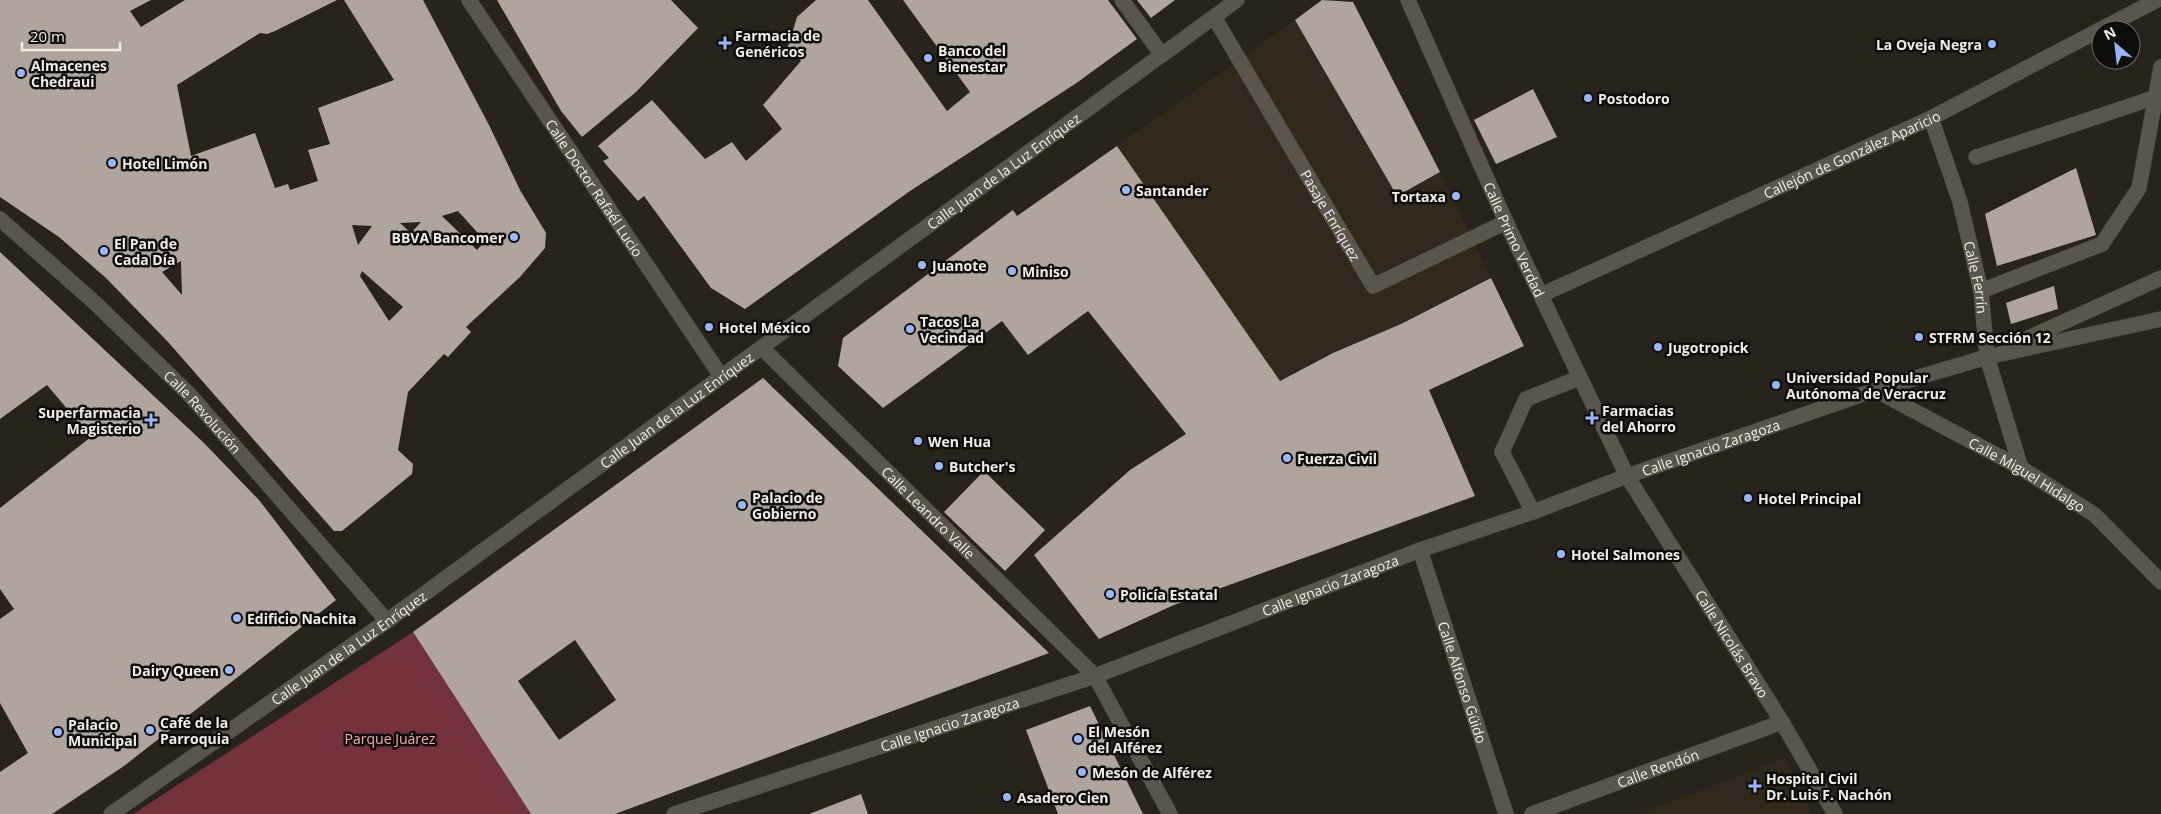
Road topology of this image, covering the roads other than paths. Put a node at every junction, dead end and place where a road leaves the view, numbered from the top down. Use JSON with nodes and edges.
{"nodes":[{"id":1,"x":469,"y":0,"type":"edge"},
{"id":2,"x":1122,"y":0,"type":"edge"},
{"id":3,"x":1237,"y":0,"type":"edge"},
{"id":4,"x":1408,"y":0,"type":"edge"},
{"id":5,"x":2157,"y":0,"type":"edge"},
{"id":6,"x":1214,"y":17,"type":"junction"},
{"id":7,"x":1162,"y":55,"type":"junction"},
{"id":8,"x":2161,"y":67,"type":"edge"},
{"id":9,"x":2156,"y":97,"type":"junction"},
{"id":10,"x":1931,"y":118,"type":"junction"},
{"id":11,"x":1976,"y":157,"type":"dead end"},
{"id":12,"x":0,"y":219,"type":"edge"},
{"id":13,"x":1506,"y":222,"type":"junction"},
{"id":14,"x":2161,"y":278,"type":"edge"},
{"id":15,"x":1981,"y":292,"type":"junction"},
{"id":16,"x":1541,"y":295,"type":"junction"},
{"id":17,"x":2161,"y":319,"type":"edge"},
{"id":18,"x":762,"y":348,"type":"junction"},
{"id":19,"x":1987,"y":357,"type":"junction"},
{"id":20,"x":721,"y":376,"type":"junction"},
{"id":21,"x":1579,"y":378,"type":"junction"},
{"id":22,"x":1875,"y":390,"type":"junction"},
{"id":23,"x":2020,"y":468,"type":"junction"},
{"id":24,"x":1627,"y":476,"type":"junction"},
{"id":25,"x":1533,"y":512,"type":"junction"},
{"id":26,"x":1420,"y":550,"type":"junction"},
{"id":27,"x":2161,"y":582,"type":"edge"},
{"id":28,"x":387,"y":621,"type":"junction"},
{"id":29,"x":1095,"y":676,"type":"junction"},
{"id":30,"x":1782,"y":722,"type":"junction"},
{"id":31,"x":111,"y":814,"type":"edge"},
{"id":32,"x":674,"y":814,"type":"edge"},
{"id":33,"x":1170,"y":814,"type":"edge"},
{"id":34,"x":1506,"y":814,"type":"edge"},
{"id":35,"x":1532,"y":814,"type":"edge"},
{"id":36,"x":1835,"y":814,"type":"edge"}],
"edges":[{"from":1,"to":20,"type":"street","name":"Calle Doctor Rafaél Lucio"},
{"from":2,"to":7,"type":"street"},
{"from":3,"to":6,"type":"street","name":"Calle Juan de la Luz Enríquez"},
{"from":4,"to":13,"type":"street","name":"Calle Primo Verdad"},
{"from":5,"to":10,"type":"street","name":"Callejón de González Aparicio"},
{"from":6,"to":7,"type":"street","name":"Calle Juan de la Luz Enríquez"},
{"from":6,"to":13,"type":"street","name":"Pasaje Enríquez"},
{"from":7,"to":18,"type":"street","name":"Calle Juan de la Luz Enríquez"},
{"from":8,"to":9,"type":"street"},
{"from":9,"to":11,"type":"street"},
{"from":9,"to":15,"type":"street"},
{"from":10,"to":15,"type":"street","name":"Calle Ferrín"},
{"from":10,"to":16,"type":"street","name":"Callejón de González Aparicio"},
{"from":12,"to":28,"type":"street","name":"Calle Revolución"},
{"from":13,"to":16,"type":"street","name":"Calle Primo Verdad"},
{"from":14,"to":19,"type":"street","name":"Calle Ignacio Zaragoza"},
{"from":15,"to":19,"type":"street","name":"Calle Ferrín"},
{"from":16,"to":21,"type":"street","name":"Calle Primo Verdad"},
{"from":17,"to":19,"type":"street","name":"Calle Ignacio Zaragoza"},
{"from":18,"to":20,"type":"street","name":"Calle Juan de la Luz Enríquez"},
{"from":18,"to":29,"type":"street","name":"Calle Leandro Valle"},
{"from":19,"to":22,"type":"street","name":"Calle Ignacio Zaragoza"},
{"from":19,"to":23,"type":"street","name":"Calle Ferrín"},
{"from":20,"to":28,"type":"street","name":"Calle Juan de la Luz Enríquez"},
{"from":21,"to":24,"type":"street","name":"Calle Primo Verdad"},
{"from":21,"to":25,"type":"street"},
{"from":22,"to":23,"type":"street","name":"Calle Miguel Hidalgo"},
{"from":22,"to":24,"type":"street","name":"Calle Ignacio Zaragoza"},
{"from":23,"to":27,"type":"street","name":"Calle Miguel Hidalgo"},
{"from":24,"to":25,"type":"street","name":"Calle Ignacio Zaragoza"},
{"from":24,"to":30,"type":"street","name":"Calle Nicolás Bravo"},
{"from":25,"to":26,"type":"street","name":"Calle Ignacio Zaragoza"},
{"from":26,"to":29,"type":"street","name":"Calle Ignacio Zaragoza"},
{"from":26,"to":34,"type":"street","name":"Calle Alfonso Güido"},
{"from":28,"to":31,"type":"street","name":"Calle Juan de la Luz Enríquez"},
{"from":29,"to":32,"type":"street","name":"Calle Ignacio Zaragoza"},
{"from":29,"to":33,"type":"street","name":"Calle Leandro Valle"},
{"from":30,"to":35,"type":"street","name":"Calle Rendón"},
{"from":30,"to":36,"type":"street","name":"Calle Nicolás Bravo"}]}
